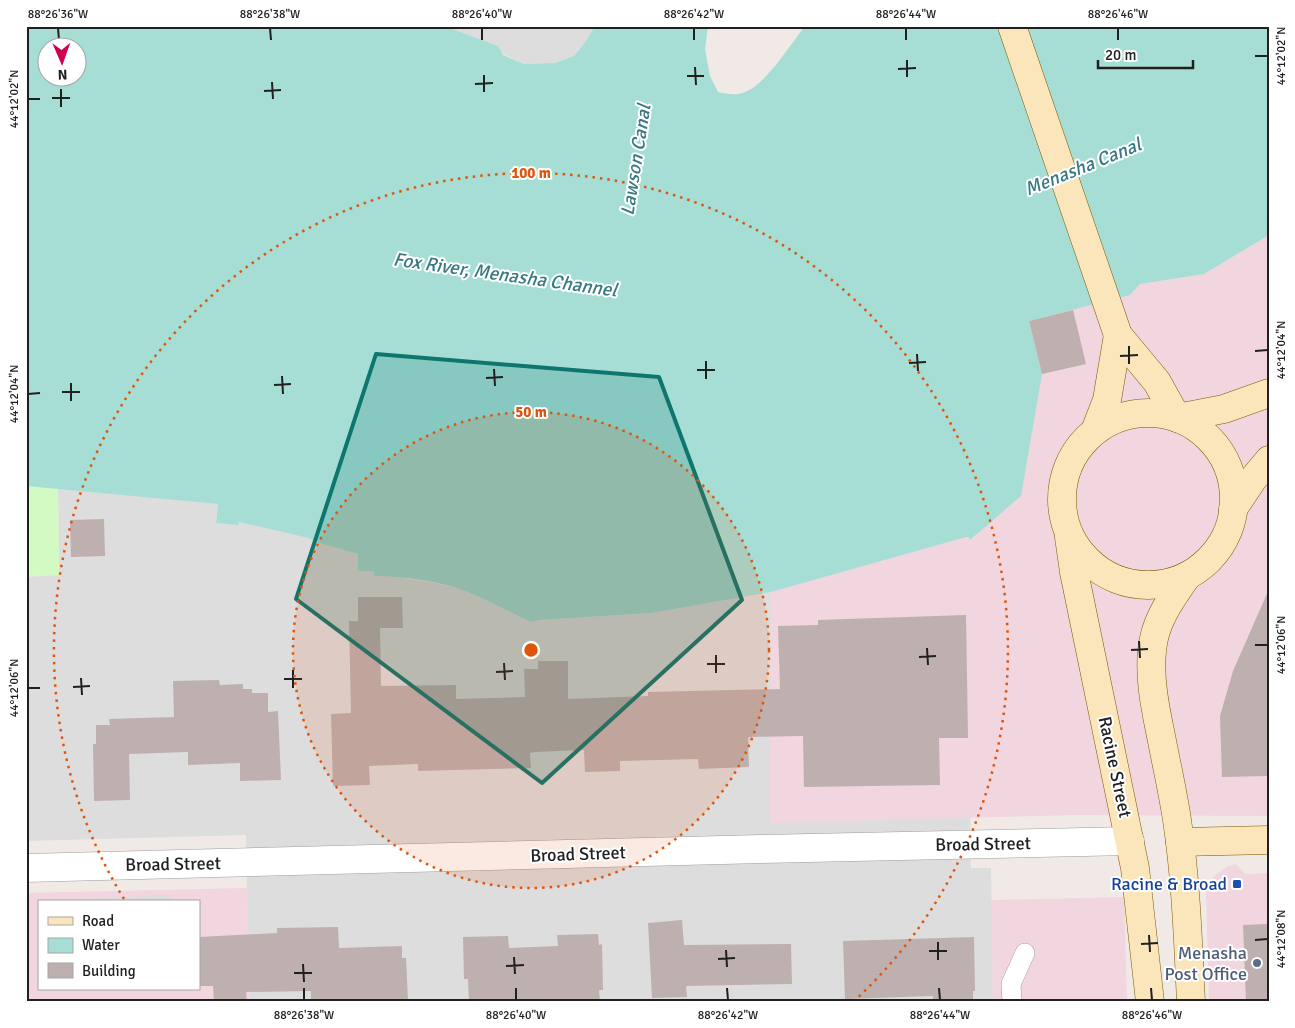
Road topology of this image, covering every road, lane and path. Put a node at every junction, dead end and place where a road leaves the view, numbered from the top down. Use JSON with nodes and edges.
{"nodes":[{"id":1,"x":1012,"y":26,"type":"edge"},
{"id":2,"x":1118,"y":335,"type":"junction"},
{"id":3,"x":1269,"y":393,"type":"edge"},
{"id":4,"x":1177,"y":418,"type":"junction"},
{"id":5,"x":1095,"y":430,"type":"junction"},
{"id":6,"x":1269,"y":460,"type":"edge"},
{"id":7,"x":1234,"y":509,"type":"junction"},
{"id":8,"x":1068,"y":533,"type":"junction"},
{"id":9,"x":1187,"y":576,"type":"junction"},
{"id":10,"x":1269,"y":840,"type":"edge"},
{"id":11,"x":1130,"y":841,"type":"junction"},
{"id":12,"x":1180,"y":842,"type":"junction"},
{"id":13,"x":26,"y":868,"type":"edge"},
{"id":14,"x":1025,"y":953,"type":"dead end"},
{"id":15,"x":1012,"y":1002,"type":"edge"},
{"id":16,"x":1150,"y":1002,"type":"edge"},
{"id":17,"x":1191,"y":1002,"type":"edge"}],
"edges":[{"from":1,"to":2,"type":"main road"},
{"from":2,"to":4,"type":"main road"},
{"from":2,"to":5,"type":"main road"},
{"from":3,"to":4,"type":"main road"},
{"from":4,"to":5,"type":"main road"},
{"from":4,"to":7,"type":"main road"},
{"from":5,"to":8,"type":"main road"},
{"from":6,"to":7,"type":"main road"},
{"from":7,"to":9,"type":"main road"},
{"from":8,"to":9,"type":"main road"},
{"from":8,"to":11,"type":"main road","name":"Racine Street"},
{"from":9,"to":12,"type":"main road"},
{"from":10,"to":12,"type":"main road"},
{"from":11,"to":13,"type":"street","name":"Broad Street"},
{"from":11,"to":16,"type":"main road","name":"Racine Street"},
{"from":12,"to":17,"type":"main road"},
{"from":14,"to":15,"type":"lane"}]}
